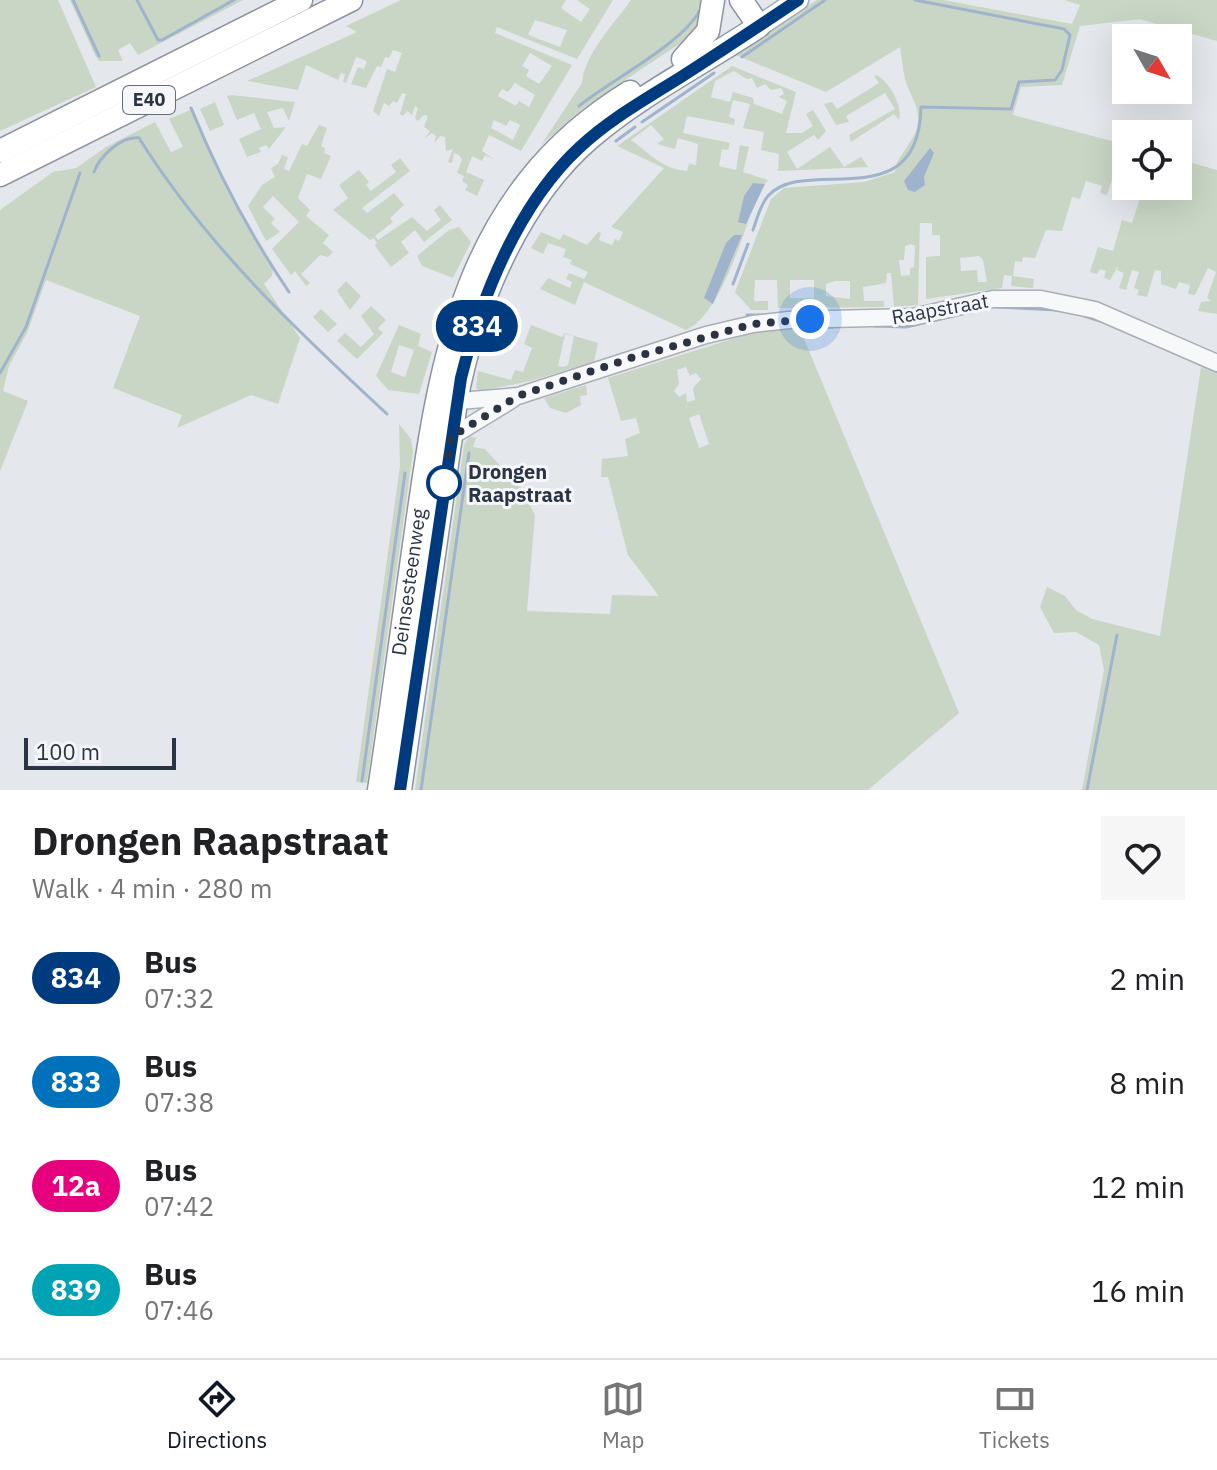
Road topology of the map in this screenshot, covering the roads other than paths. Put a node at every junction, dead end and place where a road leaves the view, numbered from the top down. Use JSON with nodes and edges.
{"nodes":[{"id":1,"x":301,"y":0,"type":"edge"},
{"id":2,"x":351,"y":0,"type":"edge"},
{"id":3,"x":713,"y":0,"type":"edge"},
{"id":4,"x":727,"y":0,"type":"edge"},
{"id":5,"x":782,"y":0,"type":"edge"},
{"id":6,"x":798,"y":0,"type":"edge"},
{"id":7,"x":749,"y":20,"type":"edge"},
{"id":8,"x":683,"y":59,"type":"junction"},
{"id":9,"x":0,"y":151,"type":"edge"},
{"id":10,"x":545,"y":173,"type":"junction"},
{"id":11,"x":0,"y":175,"type":"edge"},
{"id":12,"x":1217,"y":363,"type":"edge"},
{"id":13,"x":518,"y":396,"type":"junction"},
{"id":14,"x":445,"y":402,"type":"junction"},
{"id":15,"x":440,"y":437,"type":"junction"},
{"id":16,"x":379,"y":790,"type":"edge"},
{"id":17,"x":400,"y":790,"type":"edge"}],
"edges":[{"from":1,"to":9,"type":"highway","number":"E40"},
{"from":2,"to":11,"type":"highway","number":"E40"},
{"from":3,"to":8,"type":"highway"},
{"from":4,"to":7,"type":"highway"},
{"from":5,"to":7,"type":"main road","name":"Deinsesteenweg"},
{"from":6,"to":7,"type":"main road","name":"Deinsesteenweg"},
{"from":7,"to":8,"type":"highway","name":"Deinsesteenweg"},
{"from":7,"to":10,"type":"highway","name":"Deinsesteenweg"},
{"from":8,"to":10,"type":"highway","name":"Deinsesteenweg"},
{"from":10,"to":14,"type":"highway","name":"Deinsesteenweg"},
{"from":12,"to":13,"type":"street","name":"Raapstraat"},
{"from":13,"to":14,"type":"street","name":"Raapstraat"},
{"from":13,"to":15,"type":"street","name":"Raapstraat"},
{"from":14,"to":15,"type":"highway","name":"Deinsesteenweg"},
{"from":15,"to":16,"type":"highway","name":"Deinsesteenweg"},
{"from":15,"to":17,"type":"highway","name":"Deinsesteenweg"}]}
